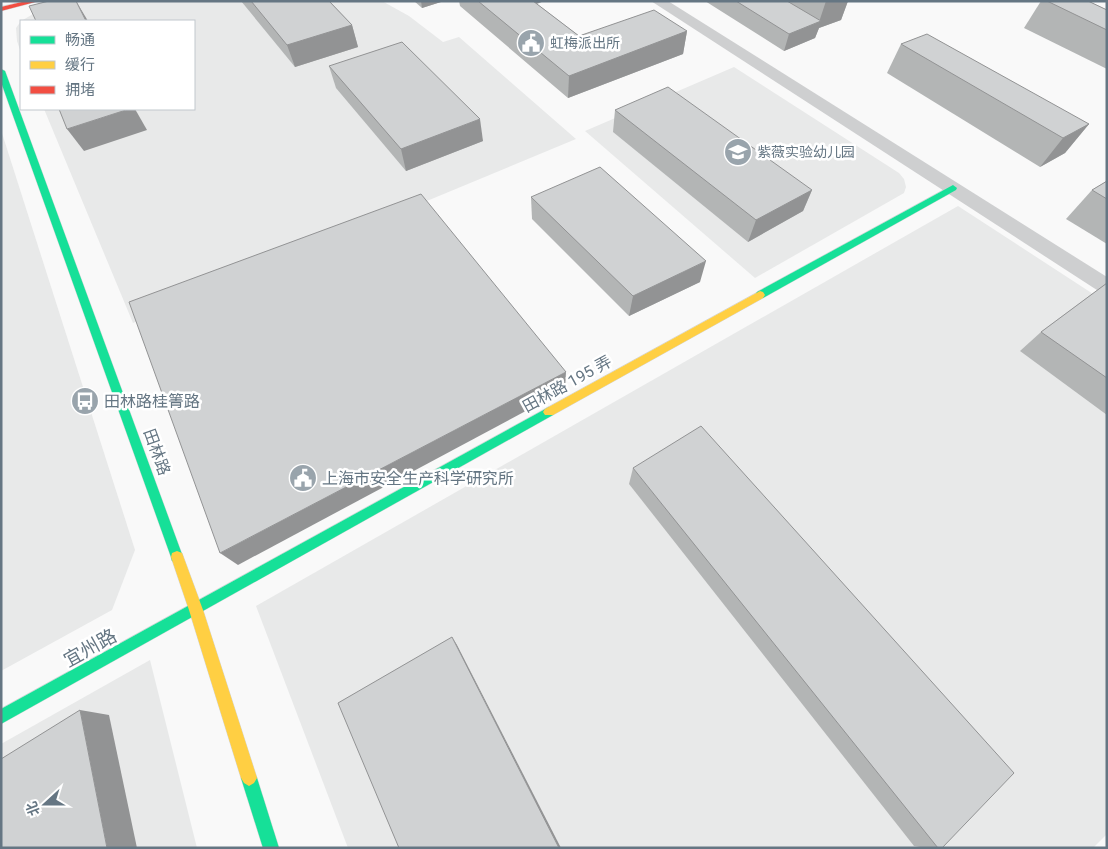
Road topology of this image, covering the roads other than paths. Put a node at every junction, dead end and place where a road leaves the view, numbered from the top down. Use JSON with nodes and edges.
{"nodes":[{"id":1,"x":36,"y":1,"type":"edge"},
{"id":2,"x":658,"y":1,"type":"edge"},
{"id":3,"x":1,"y":10,"type":"edge"},
{"id":4,"x":1,"y":71,"type":"edge"},
{"id":5,"x":952,"y":188,"type":"junction"},
{"id":6,"x":1107,"y":287,"type":"edge"},
{"id":7,"x":196,"y":610,"type":"junction"},
{"id":8,"x":1,"y":717,"type":"edge"},
{"id":9,"x":271,"y":848,"type":"edge"}],
"edges":[{"from":1,"to":3,"type":"street"},
{"from":2,"to":5,"type":"street"},
{"from":4,"to":7,"type":"street","name":"田林路"},
{"from":5,"to":6,"type":"street"},
{"from":5,"to":7,"type":"street","name":"田林路 195 弄"},
{"from":7,"to":8,"type":"street","name":"宜州路"},
{"from":7,"to":9,"type":"street","name":"田林路"}]}
